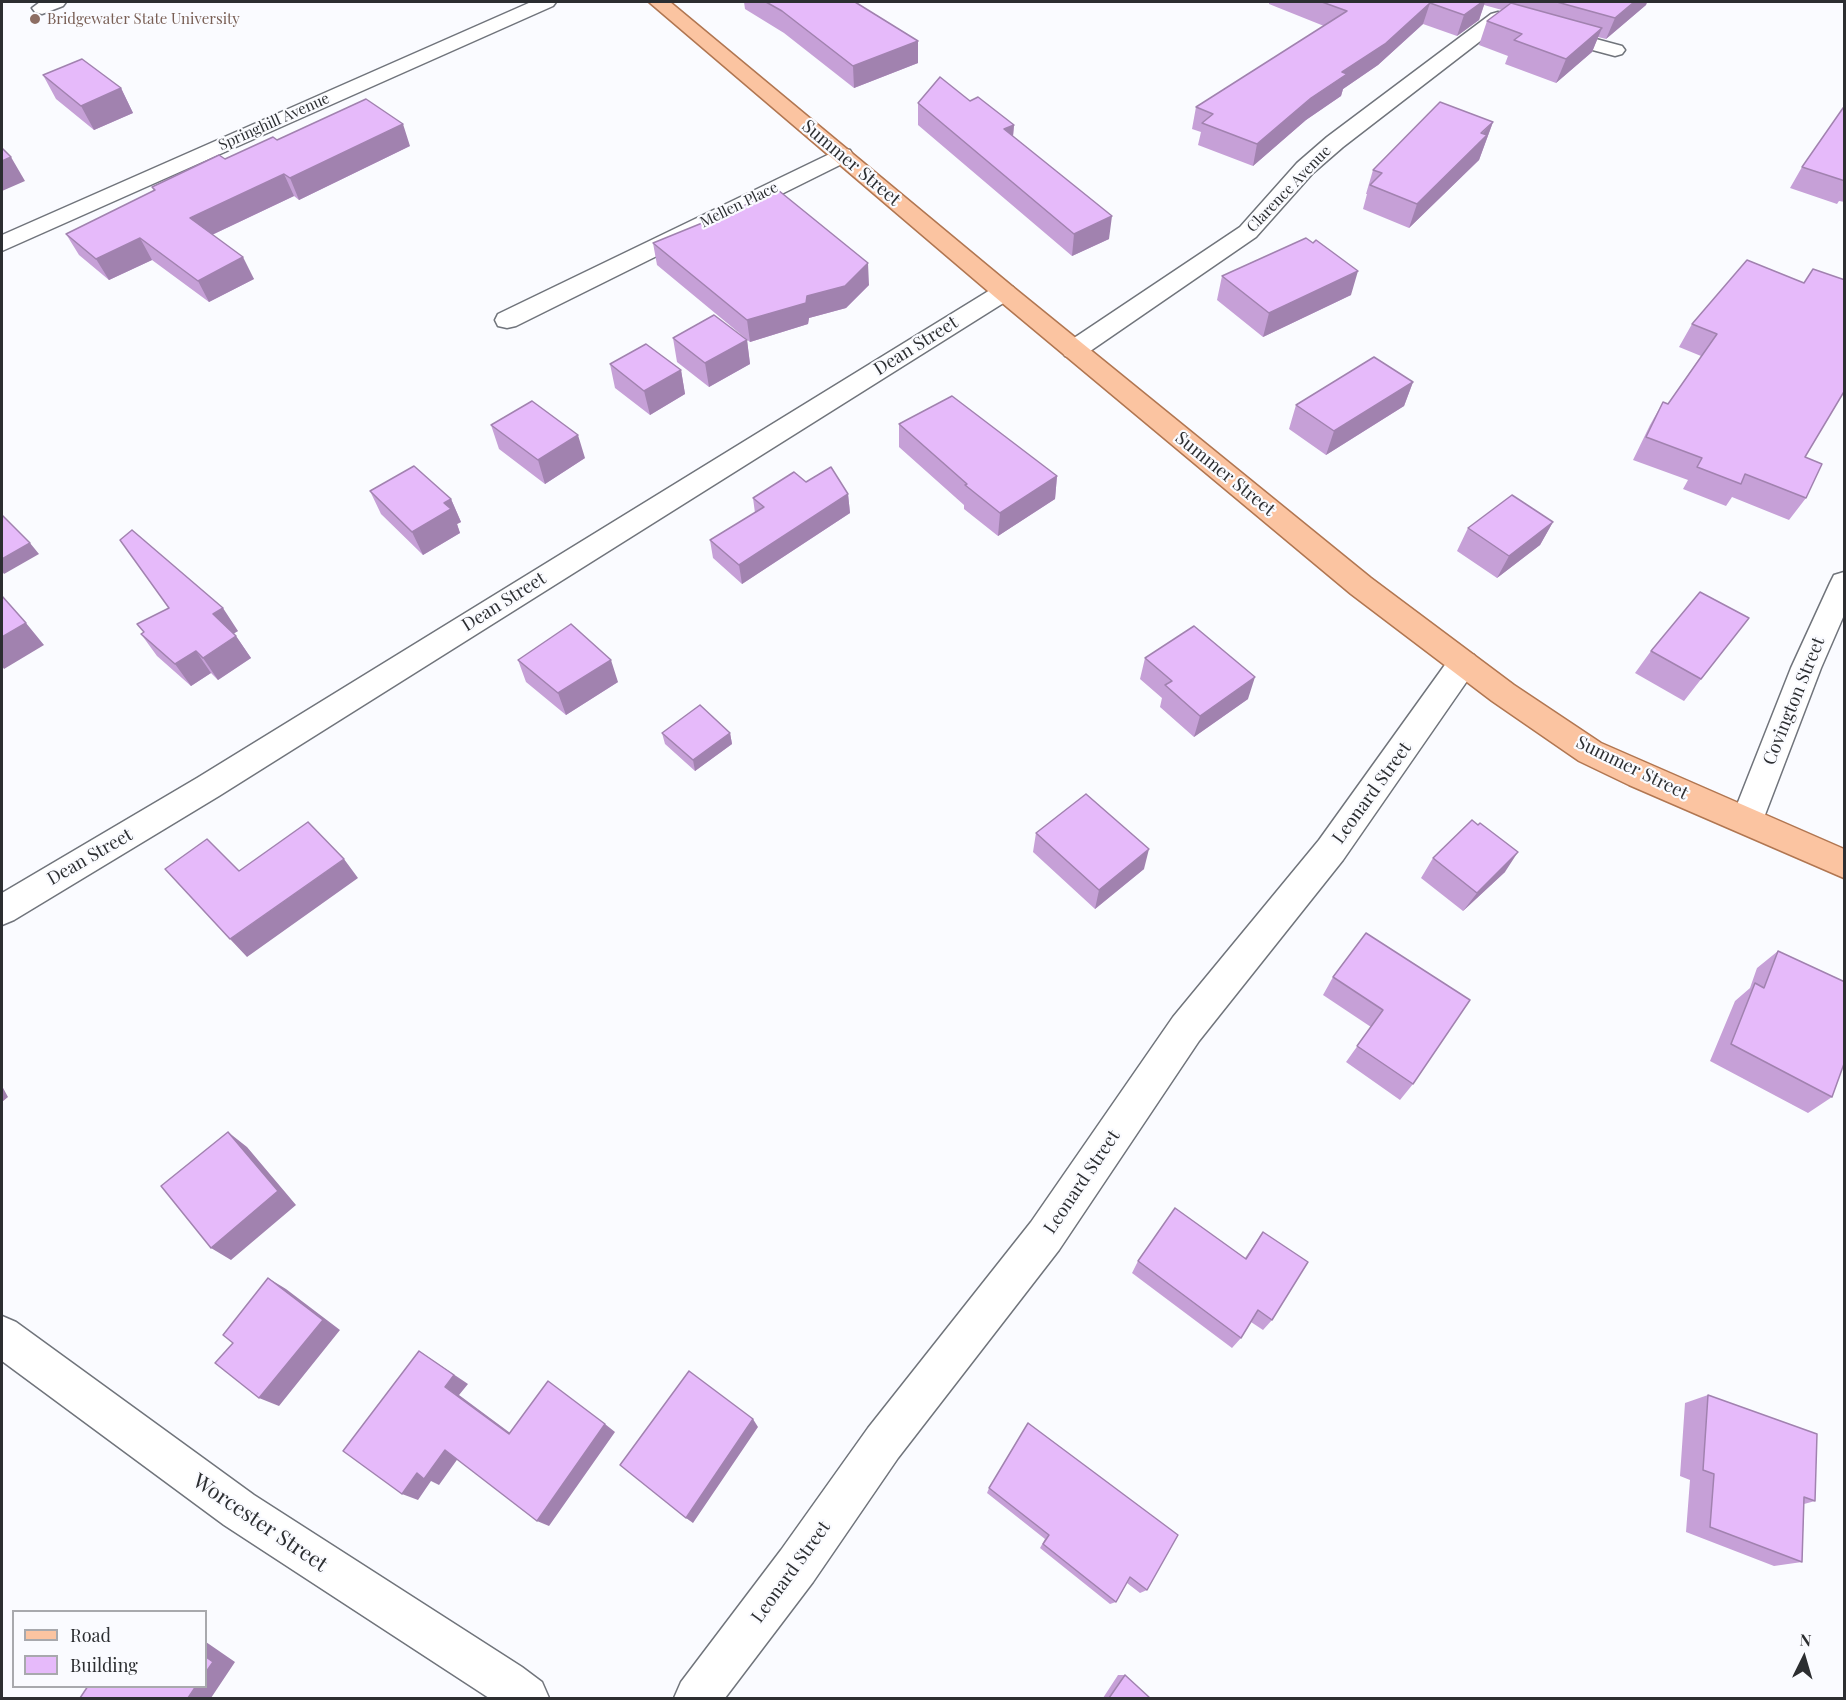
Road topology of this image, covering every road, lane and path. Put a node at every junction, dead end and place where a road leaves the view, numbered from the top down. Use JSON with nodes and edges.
{"nodes":[{"id":1,"x":546,"y":2,"type":"edge"},
{"id":2,"x":658,"y":2,"type":"edge"},
{"id":3,"x":1471,"y":10,"type":"edge"},
{"id":4,"x":1517,"y":24,"type":"junction"},
{"id":5,"x":1615,"y":50,"type":"dead end"},
{"id":6,"x":842,"y":155,"type":"junction"},
{"id":7,"x":2,"y":244,"type":"edge"},
{"id":8,"x":1004,"y":292,"type":"junction"},
{"id":9,"x":507,"y":320,"type":"dead end"},
{"id":10,"x":1074,"y":350,"type":"junction"},
{"id":11,"x":1845,"y":583,"type":"edge"},
{"id":12,"x":1463,"y":663,"type":"junction"},
{"id":13,"x":1747,"y":820,"type":"junction"},
{"id":14,"x":1845,"y":864,"type":"edge"},
{"id":15,"x":2,"y":910,"type":"edge"},
{"id":16,"x":2,"y":1336,"type":"edge"},
{"id":17,"x":526,"y":1698,"type":"edge"},
{"id":18,"x":697,"y":1698,"type":"edge"}],
"edges":[{"from":1,"to":7,"type":"street","name":"Springhill Avenue"},
{"from":2,"to":6,"type":"main road","name":"Summer Street"},
{"from":3,"to":4,"type":"street"},
{"from":4,"to":5,"type":"street"},
{"from":4,"to":10,"type":"street","name":"Clarence Avenue"},
{"from":6,"to":8,"type":"main road","name":"Summer Street"},
{"from":6,"to":9,"type":"street","name":"Mellen Place"},
{"from":8,"to":10,"type":"main road","name":"Summer Street"},
{"from":8,"to":15,"type":"street","name":"Dean Street"},
{"from":10,"to":12,"type":"main road","name":"Summer Street"},
{"from":11,"to":13,"type":"street","name":"Covington Street"},
{"from":12,"to":13,"type":"main road","name":"Summer Street"},
{"from":12,"to":18,"type":"street","name":"Leonard Street"},
{"from":13,"to":14,"type":"main road","name":"Summer Street"},
{"from":16,"to":17,"type":"street","name":"Worcester Street"}]}
